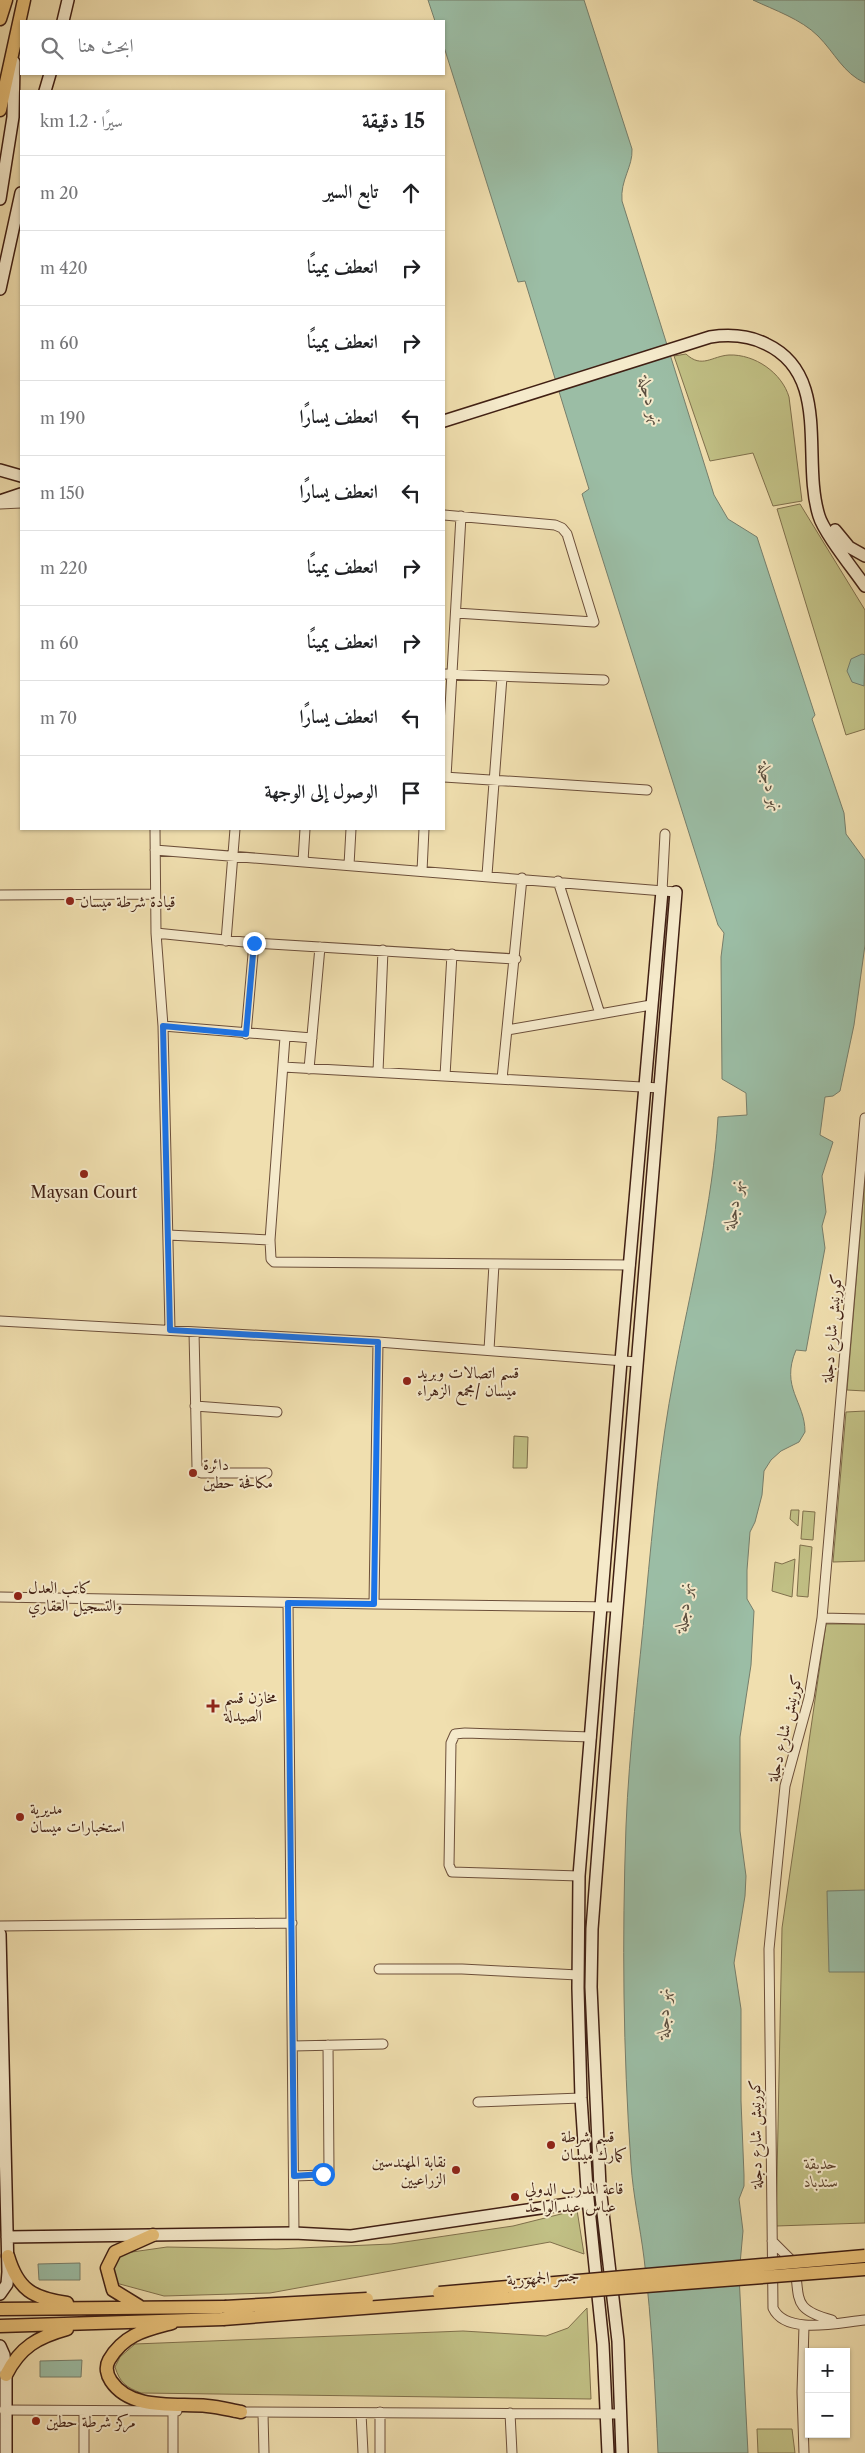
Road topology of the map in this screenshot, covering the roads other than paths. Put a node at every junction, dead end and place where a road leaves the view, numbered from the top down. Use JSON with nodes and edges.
{"nodes":[{"id":1,"x":6,"y":0,"type":"edge"},
{"id":2,"x":24,"y":0,"type":"edge"},
{"id":3,"x":68,"y":0,"type":"edge"},
{"id":4,"x":0,"y":19,"type":"edge"},
{"id":5,"x":20,"y":20,"type":"edge"},
{"id":6,"x":63,"y":20,"type":"edge"},
{"id":7,"x":20,"y":21,"type":"edge"},
{"id":8,"x":16,"y":42,"type":"junction"},
{"id":9,"x":50,"y":75,"type":"edge"},
{"id":10,"x":45,"y":90,"type":"edge"},
{"id":11,"x":0,"y":110,"type":"edge"},
{"id":12,"x":0,"y":199,"type":"edge"},
{"id":13,"x":20,"y":199,"type":"edge"},
{"id":14,"x":0,"y":289,"type":"edge"},
{"id":15,"x":445,"y":416,"type":"edge"},
{"id":16,"x":445,"y":421,"type":"edge"},
{"id":17,"x":0,"y":470,"type":"edge"},
{"id":18,"x":20,"y":476,"type":"edge"},
{"id":19,"x":20,"y":494,"type":"edge"},
{"id":20,"x":0,"y":501,"type":"edge"},
{"id":21,"x":20,"y":503,"type":"edge"},
{"id":22,"x":0,"y":505,"type":"edge"},
{"id":23,"x":445,"y":515,"type":"edge"},
{"id":24,"x":461,"y":516,"type":"junction"},
{"id":25,"x":841,"y":545,"type":"junction"},
{"id":26,"x":865,"y":556,"type":"edge"},
{"id":27,"x":865,"y":563,"type":"edge"},
{"id":28,"x":865,"y":586,"type":"edge"},
{"id":29,"x":456,"y":613,"type":"junction"},
{"id":30,"x":448,"y":674,"type":"edge"},
{"id":31,"x":502,"y":677,"type":"junction"},
{"id":32,"x":604,"y":680,"type":"dead end"},
{"id":33,"x":445,"y":777,"type":"edge"},
{"id":34,"x":495,"y":781,"type":"junction"},
{"id":35,"x":647,"y":790,"type":"dead end"},
{"id":36,"x":155,"y":830,"type":"edge"},
{"id":37,"x":234,"y":830,"type":"edge"},
{"id":38,"x":306,"y":830,"type":"edge"},
{"id":39,"x":351,"y":830,"type":"edge"},
{"id":40,"x":424,"y":830,"type":"edge"},
{"id":41,"x":665,"y":834,"type":"dead end"},
{"id":42,"x":155,"y":850,"type":"junction"},
{"id":43,"x":232,"y":856,"type":"junction"},
{"id":44,"x":303,"y":861,"type":"junction"},
{"id":45,"x":349,"y":865,"type":"junction"},
{"id":46,"x":422,"y":870,"type":"junction"},
{"id":47,"x":487,"y":875,"type":"junction"},
{"id":48,"x":522,"y":878,"type":"junction"},
{"id":49,"x":558,"y":881,"type":"junction"},
{"id":50,"x":662,"y":891,"type":"junction"},
{"id":51,"x":676,"y":892,"type":"joint"},
{"id":52,"x":155,"y":894,"type":"junction"},
{"id":53,"x":0,"y":895,"type":"edge"},
{"id":54,"x":156,"y":933,"type":"junction"},
{"id":55,"x":226,"y":940,"type":"junction"},
{"id":56,"x":254,"y":943,"type":"junction"},
{"id":57,"x":320,"y":947,"type":"junction"},
{"id":58,"x":383,"y":950,"type":"junction"},
{"id":59,"x":452,"y":954,"type":"junction"},
{"id":60,"x":516,"y":958,"type":"junction"},
{"id":61,"x":651,"y":1004,"type":"junction"},
{"id":62,"x":600,"y":1014,"type":"junction"},
{"id":63,"x":163,"y":1026,"type":"junction"},
{"id":64,"x":507,"y":1030,"type":"junction"},
{"id":65,"x":246,"y":1034,"type":"junction"},
{"id":66,"x":285,"y":1037,"type":"junction"},
{"id":67,"x":312,"y":1038,"type":"junction"},
{"id":68,"x":283,"y":1067,"type":"junction"},
{"id":69,"x":309,"y":1069,"type":"junction"},
{"id":70,"x":378,"y":1072,"type":"junction"},
{"id":71,"x":445,"y":1076,"type":"junction"},
{"id":72,"x":502,"y":1079,"type":"junction"},
{"id":73,"x":644,"y":1088,"type":"junction"},
{"id":74,"x":660,"y":1088,"type":"junction"},
{"id":75,"x":865,"y":1118,"type":"edge"},
{"id":76,"x":168,"y":1236,"type":"junction"},
{"id":77,"x":270,"y":1240,"type":"junction"},
{"id":78,"x":494,"y":1264,"type":"junction"},
{"id":79,"x":630,"y":1265,"type":"junction"},
{"id":80,"x":0,"y":1321,"type":"edge"},
{"id":81,"x":170,"y":1330,"type":"junction"},
{"id":82,"x":194,"y":1332,"type":"junction"},
{"id":83,"x":378,"y":1342,"type":"junction"},
{"id":84,"x":489,"y":1350,"type":"junction"},
{"id":85,"x":621,"y":1361,"type":"junction"},
{"id":86,"x":637,"y":1362,"type":"junction"},
{"id":87,"x":195,"y":1406,"type":"junction"},
{"id":88,"x":277,"y":1412,"type":"dead end"},
{"id":89,"x":267,"y":1473,"type":"dead end"},
{"id":90,"x":608,"y":1521,"type":"junction"},
{"id":91,"x":625,"y":1522,"type":"junction"},
{"id":92,"x":0,"y":1597,"type":"edge"},
{"id":93,"x":288,"y":1603,"type":"junction"},
{"id":94,"x":374,"y":1604,"type":"junction"},
{"id":95,"x":602,"y":1607,"type":"junction"},
{"id":96,"x":617,"y":1608,"type":"junction"},
{"id":97,"x":822,"y":1618,"type":"junction"},
{"id":98,"x":865,"y":1619,"type":"edge"},
{"id":99,"x":591,"y":1737,"type":"junction"},
{"id":100,"x":579,"y":1876,"type":"junction"},
{"id":101,"x":292,"y":1923,"type":"junction"},
{"id":102,"x":0,"y":1926,"type":"edge"},
{"id":103,"x":0,"y":1934,"type":"edge"},
{"id":104,"x":379,"y":1969,"type":"dead end"},
{"id":105,"x":578,"y":1975,"type":"junction"},
{"id":106,"x":383,"y":2044,"type":"dead end"},
{"id":107,"x":293,"y":2046,"type":"junction"},
{"id":108,"x":328,"y":2046,"type":"junction"},
{"id":109,"x":581,"y":2098,"type":"junction"},
{"id":110,"x":478,"y":2102,"type":"dead end"},
{"id":111,"x":294,"y":2176,"type":"junction"},
{"id":112,"x":588,"y":2201,"type":"junction"},
{"id":113,"x":294,"y":2233,"type":"junction"},
{"id":114,"x":153,"y":2235,"type":"junction"},
{"id":115,"x":7,"y":2237,"type":"junction"},
{"id":116,"x":772,"y":2242,"type":"junction"},
{"id":117,"x":8,"y":2256,"type":"junction"},
{"id":118,"x":865,"y":2256,"type":"edge"},
{"id":119,"x":865,"y":2269,"type":"edge"},
{"id":120,"x":0,"y":2294,"type":"edge"},
{"id":121,"x":141,"y":2307,"type":"junction"},
{"id":122,"x":95,"y":2308,"type":"junction"},
{"id":123,"x":0,"y":2309,"type":"edge"},
{"id":124,"x":224,"y":2313,"type":"junction"},
{"id":125,"x":865,"y":2320,"type":"edge"},
{"id":126,"x":172,"y":2322,"type":"junction"},
{"id":127,"x":840,"y":2322,"type":"junction"},
{"id":128,"x":82,"y":2325,"type":"junction"},
{"id":129,"x":0,"y":2326,"type":"edge"},
{"id":130,"x":804,"y":2326,"type":"junction"},
{"id":131,"x":0,"y":2346,"type":"edge"},
{"id":132,"x":6,"y":2375,"type":"junction"},
{"id":133,"x":4,"y":2410,"type":"junction"},
{"id":134,"x":84,"y":2410,"type":"junction"},
{"id":135,"x":173,"y":2411,"type":"junction"},
{"id":136,"x":241,"y":2412,"type":"junction"},
{"id":137,"x":380,"y":2412,"type":"junction"},
{"id":138,"x":361,"y":2413,"type":"junction"},
{"id":139,"x":510,"y":2413,"type":"junction"},
{"id":140,"x":606,"y":2413,"type":"junction"},
{"id":141,"x":263,"y":2414,"type":"junction"},
{"id":142,"x":620,"y":2414,"type":"junction"},
{"id":143,"x":6,"y":2453,"type":"edge"},
{"id":144,"x":84,"y":2453,"type":"edge"},
{"id":145,"x":172,"y":2453,"type":"edge"},
{"id":146,"x":264,"y":2453,"type":"edge"},
{"id":147,"x":363,"y":2453,"type":"edge"},
{"id":148,"x":380,"y":2453,"type":"edge"},
{"id":149,"x":512,"y":2453,"type":"edge"},
{"id":150,"x":608,"y":2453,"type":"edge"},
{"id":151,"x":622,"y":2453,"type":"edge"},
{"id":152,"x":804,"y":2453,"type":"edge"}],
"edges":[{"from":1,"to":4,"type":"main road"},
{"from":2,"to":5,"type":"main road"},
{"from":3,"to":6,"type":"street"},
{"from":7,"to":8,"type":"main road"},
{"from":8,"to":11,"type":"main road"},
{"from":8,"to":12,"type":"street"},
{"from":9,"to":10,"type":"street"},
{"from":13,"to":14,"type":"street"},
{"from":15,"to":25,"type":"street"},
{"from":16,"to":25,"type":"street"},
{"from":17,"to":18,"type":"street"},
{"from":19,"to":20,"type":"street"},
{"from":21,"to":22,"type":"street"},
{"from":23,"to":24,"type":"street"},
{"from":24,"to":29,"type":"street"},
{"from":24,"to":29,"type":"street"},
{"from":25,"to":26,"type":"street"},
{"from":25,"to":27,"type":"street"},
{"from":25,"to":28,"type":"street"},
{"from":29,"to":30,"type":"street"},
{"from":30,"to":31,"type":"street"},
{"from":30,"to":33,"type":"street"},
{"from":31,"to":32,"type":"street"},
{"from":31,"to":34,"type":"street"},
{"from":33,"to":34,"type":"street"},
{"from":34,"to":35,"type":"street"},
{"from":34,"to":47,"type":"street"},
{"from":36,"to":42,"type":"street"},
{"from":37,"to":43,"type":"street"},
{"from":38,"to":44,"type":"street"},
{"from":39,"to":45,"type":"street"},
{"from":40,"to":46,"type":"street"},
{"from":41,"to":50,"type":"street"},
{"from":42,"to":43,"type":"street"},
{"from":42,"to":52,"type":"street"},
{"from":43,"to":44,"type":"street"},
{"from":43,"to":55,"type":"street"},
{"from":44,"to":45,"type":"street"},
{"from":45,"to":46,"type":"street"},
{"from":46,"to":47,"type":"street"},
{"from":47,"to":48,"type":"street"},
{"from":48,"to":49,"type":"street"},
{"from":48,"to":60,"type":"street"},
{"from":49,"to":50,"type":"street"},
{"from":49,"to":62,"type":"street"},
{"from":50,"to":51,"type":"street"},
{"from":50,"to":61,"type":"street"},
{"from":51,"to":74,"type":"street"},
{"from":52,"to":53,"type":"street"},
{"from":52,"to":54,"type":"street"},
{"from":54,"to":55,"type":"street"},
{"from":54,"to":63,"type":"street"},
{"from":55,"to":56,"type":"street"},
{"from":56,"to":57,"type":"street"},
{"from":56,"to":65,"type":"street"},
{"from":57,"to":58,"type":"street"},
{"from":57,"to":67,"type":"street"},
{"from":58,"to":59,"type":"street"},
{"from":58,"to":70,"type":"street"},
{"from":59,"to":60,"type":"street"},
{"from":59,"to":71,"type":"street"},
{"from":60,"to":64,"type":"street"},
{"from":61,"to":62,"type":"street"},
{"from":61,"to":73,"type":"street"},
{"from":62,"to":64,"type":"street"},
{"from":63,"to":65,"type":"street"},
{"from":63,"to":76,"type":"street"},
{"from":64,"to":72,"type":"street"},
{"from":65,"to":66,"type":"street"},
{"from":66,"to":67,"type":"street"},
{"from":66,"to":68,"type":"street"},
{"from":67,"to":69,"type":"street"},
{"from":68,"to":69,"type":"street"},
{"from":68,"to":77,"type":"street"},
{"from":69,"to":70,"type":"street"},
{"from":70,"to":71,"type":"street"},
{"from":71,"to":72,"type":"street"},
{"from":72,"to":73,"type":"street"},
{"from":73,"to":74,"type":"street"},
{"from":73,"to":79,"type":"street"},
{"from":74,"to":86,"type":"street"},
{"from":75,"to":97,"type":"street","name":"كورنيش شارع دجلة"},
{"from":76,"to":77,"type":"street"},
{"from":76,"to":81,"type":"street"},
{"from":77,"to":78,"type":"street"},
{"from":78,"to":79,"type":"street"},
{"from":78,"to":84,"type":"street"},
{"from":79,"to":85,"type":"street"},
{"from":80,"to":81,"type":"street"},
{"from":81,"to":82,"type":"street"},
{"from":82,"to":83,"type":"street"},
{"from":82,"to":87,"type":"street"},
{"from":83,"to":84,"type":"street"},
{"from":83,"to":94,"type":"street"},
{"from":84,"to":85,"type":"street"},
{"from":85,"to":86,"type":"street"},
{"from":85,"to":90,"type":"street"},
{"from":86,"to":91,"type":"street"},
{"from":87,"to":88,"type":"street"},
{"from":87,"to":89,"type":"street"},
{"from":90,"to":91,"type":"street"},
{"from":90,"to":95,"type":"street"},
{"from":91,"to":96,"type":"street"},
{"from":92,"to":93,"type":"street"},
{"from":93,"to":94,"type":"street"},
{"from":93,"to":101,"type":"street"},
{"from":94,"to":95,"type":"street"},
{"from":95,"to":96,"type":"street"},
{"from":95,"to":99,"type":"street"},
{"from":96,"to":142,"type":"street"},
{"from":97,"to":98,"type":"street"},
{"from":97,"to":116,"type":"street","name":"كورنيش شارع دجلة"},
{"from":99,"to":100,"type":"street"},
{"from":99,"to":100,"type":"street"},
{"from":100,"to":105,"type":"street"},
{"from":101,"to":102,"type":"street"},
{"from":101,"to":107,"type":"street"},
{"from":103,"to":115,"type":"street"},
{"from":104,"to":105,"type":"street"},
{"from":105,"to":109,"type":"street"},
{"from":106,"to":108,"type":"street"},
{"from":107,"to":108,"type":"street"},
{"from":107,"to":111,"type":"street"},
{"from":108,"to":111,"type":"street"},
{"from":109,"to":110,"type":"street"},
{"from":109,"to":112,"type":"street"},
{"from":111,"to":113,"type":"street"},
{"from":112,"to":113,"type":"street"},
{"from":112,"to":140,"type":"street"},
{"from":113,"to":114,"type":"street"},
{"from":114,"to":115,"type":"street"},
{"from":114,"to":121,"type":"main road"},
{"from":115,"to":117,"type":"street"},
{"from":116,"to":127,"type":"street"},
{"from":116,"to":130,"type":"street","name":"كورنيش شارع دجلة"},
{"from":117,"to":120,"type":"street"},
{"from":117,"to":122,"type":"main road"},
{"from":118,"to":124,"type":"main road","name":"جسر الجمهورية","bridge":true},
{"from":119,"to":124,"type":"main road","name":"جسر الجمهورية","bridge":true},
{"from":121,"to":122,"type":"main road"},
{"from":121,"to":124,"type":"main road"},
{"from":122,"to":123,"type":"main road"},
{"from":124,"to":126,"type":"main road"},
{"from":125,"to":127,"type":"street"},
{"from":126,"to":128,"type":"main road"},
{"from":126,"to":136,"type":"main road"},
{"from":127,"to":130,"type":"street"},
{"from":128,"to":129,"type":"main road"},
{"from":128,"to":132,"type":"main road"},
{"from":130,"to":152,"type":"street"},
{"from":131,"to":132,"type":"street"},
{"from":132,"to":133,"type":"street"},
{"from":133,"to":134,"type":"street"},
{"from":133,"to":143,"type":"street"},
{"from":134,"to":135,"type":"street"},
{"from":134,"to":144,"type":"street"},
{"from":135,"to":136,"type":"street"},
{"from":135,"to":145,"type":"street"},
{"from":136,"to":141,"type":"street"},
{"from":137,"to":138,"type":"street"},
{"from":137,"to":139,"type":"street"},
{"from":137,"to":148,"type":"street"},
{"from":138,"to":141,"type":"street"},
{"from":138,"to":147,"type":"street"},
{"from":139,"to":140,"type":"street"},
{"from":139,"to":149,"type":"street"},
{"from":140,"to":142,"type":"street"},
{"from":140,"to":150,"type":"street"},
{"from":141,"to":146,"type":"street"},
{"from":142,"to":151,"type":"street"}]}
